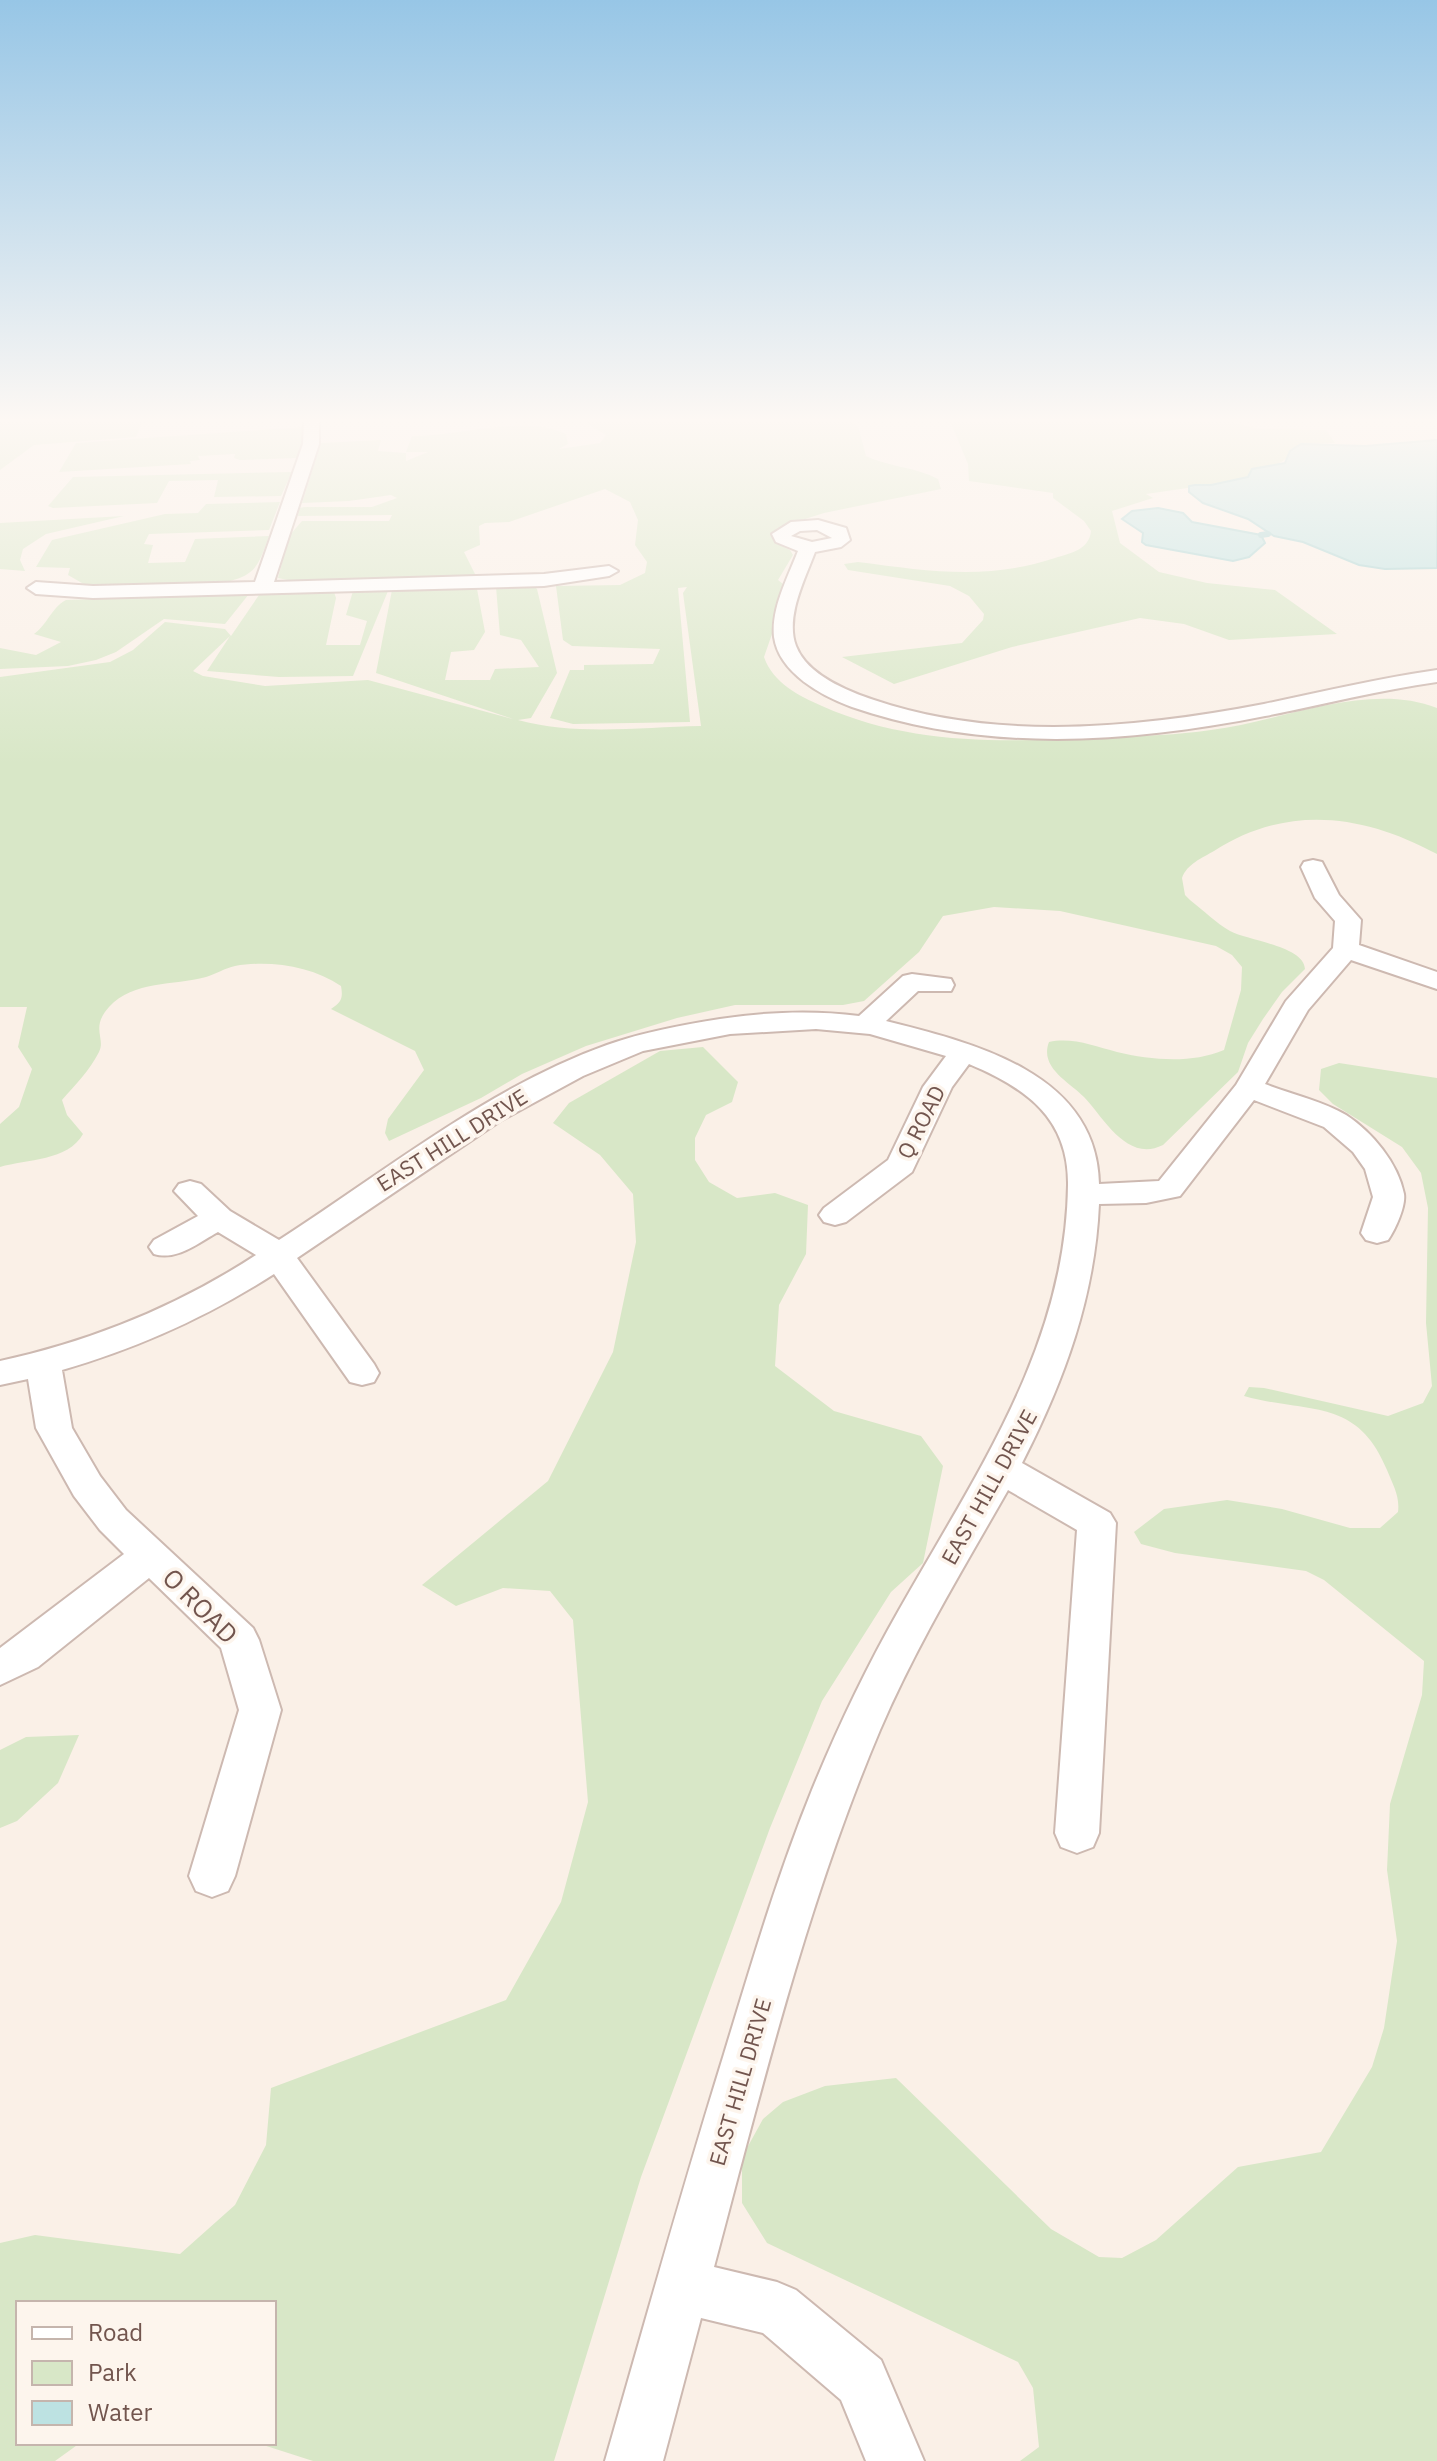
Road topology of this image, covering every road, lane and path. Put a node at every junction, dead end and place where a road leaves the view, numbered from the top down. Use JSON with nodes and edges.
{"nodes":[{"id":1,"x":280,"y":536,"type":"edge"},
{"id":2,"x":808,"y":547,"type":"dead end"},
{"id":3,"x":609,"y":571,"type":"dead end"},
{"id":4,"x":263,"y":587,"type":"junction"},
{"id":5,"x":36,"y":588,"type":"dead end"},
{"id":6,"x":1437,"y":676,"type":"edge"},
{"id":7,"x":1313,"y":867,"type":"dead end"},
{"id":8,"x":1346,"y":949,"type":"junction"},
{"id":9,"x":1437,"y":981,"type":"edge"},
{"id":10,"x":941,"y":985,"type":"dead end"},
{"id":11,"x":866,"y":1025,"type":"junction"},
{"id":12,"x":963,"y":1052,"type":"junction"},
{"id":13,"x":1248,"y":1088,"type":"junction"},
{"id":14,"x":190,"y":1191,"type":"dead end"},
{"id":15,"x":1084,"y":1194,"type":"junction"},
{"id":16,"x":835,"y":1215,"type":"dead end"},
{"id":17,"x":219,"y":1218,"type":"junction"},
{"id":18,"x":1377,"y":1233,"type":"dead end"},
{"id":19,"x":165,"y":1247,"type":"dead end"},
{"id":20,"x":277,"y":1254,"type":"junction"},
{"id":21,"x":43,"y":1364,"type":"junction"},
{"id":22,"x":0,"y":1373,"type":"edge"},
{"id":23,"x":362,"y":1373,"type":"dead end"},
{"id":24,"x":1003,"y":1470,"type":"junction"},
{"id":25,"x":150,"y":1556,"type":"junction"},
{"id":26,"x":0,"y":1668,"type":"edge"},
{"id":27,"x":1077,"y":1833,"type":"dead end"},
{"id":28,"x":212,"y":1876,"type":"dead end"},
{"id":29,"x":681,"y":2286,"type":"junction"},
{"id":30,"x":634,"y":2461,"type":"edge"},
{"id":31,"x":895,"y":2461,"type":"edge"}],
"edges":[{"from":1,"to":4,"type":"street"},
{"from":2,"to":6,"type":"street"},
{"from":3,"to":4,"type":"street"},
{"from":4,"to":5,"type":"street"},
{"from":7,"to":8,"type":"street"},
{"from":8,"to":9,"type":"street"},
{"from":8,"to":13,"type":"street"},
{"from":10,"to":11,"type":"street"},
{"from":11,"to":12,"type":"street","name":"EAST HILL DRIVE"},
{"from":11,"to":20,"type":"street","name":"EAST HILL DRIVE"},
{"from":12,"to":15,"type":"street","name":"EAST HILL DRIVE"},
{"from":12,"to":16,"type":"street","name":"Q ROAD"},
{"from":13,"to":15,"type":"street"},
{"from":13,"to":18,"type":"street"},
{"from":14,"to":17,"type":"street"},
{"from":15,"to":24,"type":"street","name":"EAST HILL DRIVE"},
{"from":17,"to":19,"type":"street"},
{"from":17,"to":20,"type":"street"},
{"from":20,"to":21,"type":"street","name":"EAST HILL DRIVE"},
{"from":20,"to":23,"type":"street"},
{"from":21,"to":22,"type":"street","name":"EAST HILL DRIVE"},
{"from":21,"to":25,"type":"street","name":"O ROAD"},
{"from":24,"to":27,"type":"street"},
{"from":24,"to":29,"type":"street","name":"EAST HILL DRIVE"},
{"from":25,"to":26,"type":"street"},
{"from":25,"to":28,"type":"street","name":"O ROAD"},
{"from":29,"to":30,"type":"street","name":"EAST HILL DRIVE"},
{"from":29,"to":31,"type":"street"}]}
